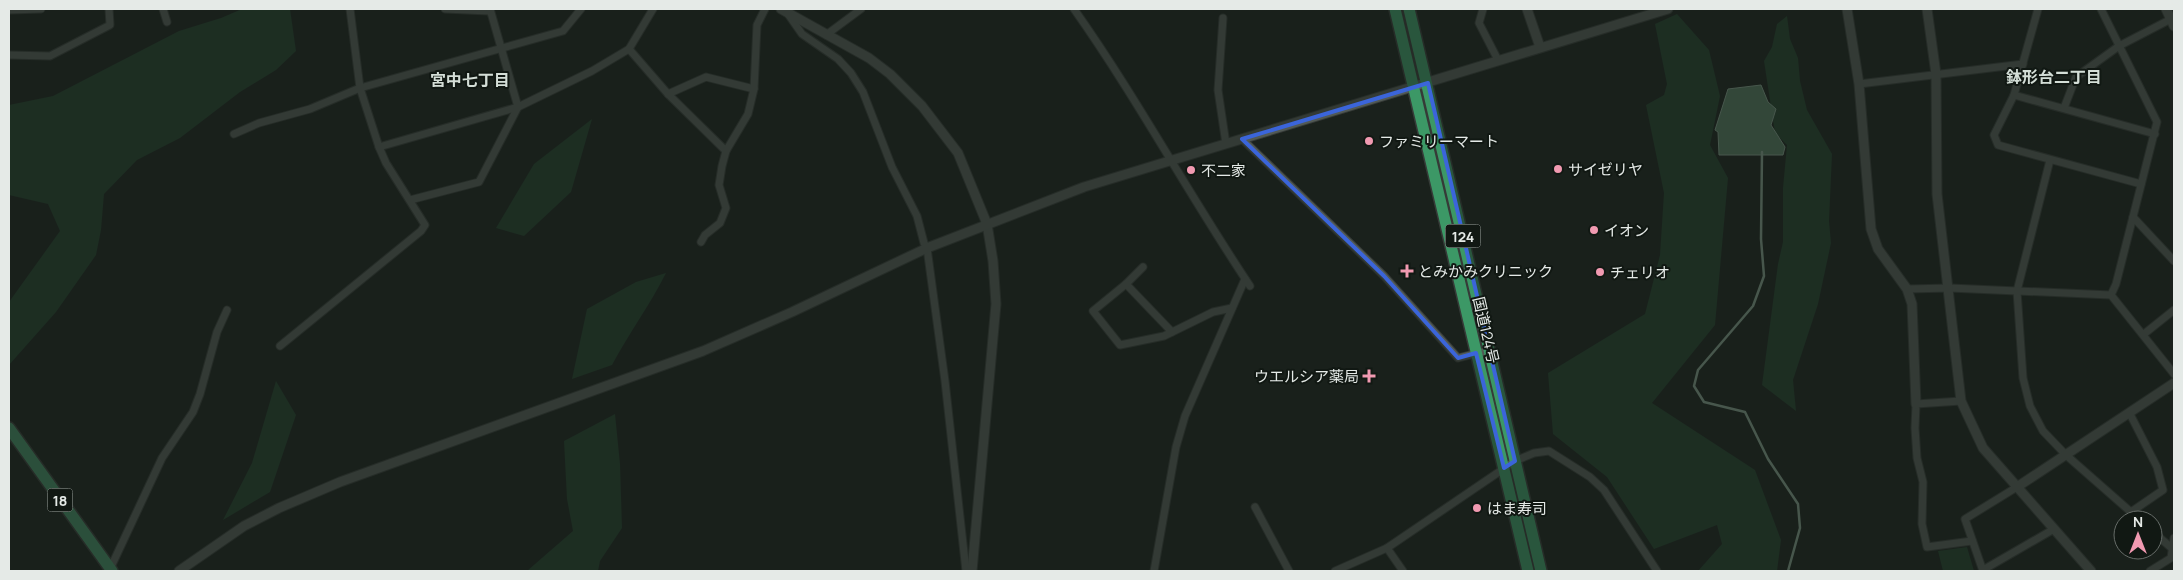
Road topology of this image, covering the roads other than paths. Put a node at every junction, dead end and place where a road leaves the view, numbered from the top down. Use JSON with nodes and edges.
{"nodes":[{"id":1,"x":41,"y":9,"type":"edge"},
{"id":2,"x":109,"y":9,"type":"edge"},
{"id":3,"x":163,"y":9,"type":"edge"},
{"id":4,"x":350,"y":9,"type":"edge"},
{"id":5,"x":445,"y":9,"type":"edge"},
{"id":6,"x":581,"y":9,"type":"edge"},
{"id":7,"x":653,"y":9,"type":"edge"},
{"id":8,"x":765,"y":9,"type":"edge"},
{"id":9,"x":861,"y":9,"type":"edge"},
{"id":10,"x":1074,"y":9,"type":"edge"},
{"id":11,"x":1395,"y":9,"type":"edge"},
{"id":12,"x":1409,"y":9,"type":"edge"},
{"id":13,"x":1483,"y":9,"type":"edge"},
{"id":14,"x":1527,"y":9,"type":"edge"},
{"id":15,"x":1668,"y":9,"type":"edge"},
{"id":16,"x":1848,"y":9,"type":"edge"},
{"id":17,"x":1927,"y":9,"type":"edge"},
{"id":18,"x":2038,"y":9,"type":"edge"},
{"id":19,"x":2101,"y":9,"type":"edge"},
{"id":20,"x":2166,"y":9,"type":"edge"},
{"id":21,"x":9,"y":10,"type":"edge"},
{"id":22,"x":490,"y":10,"type":"edge"},
{"id":23,"x":783,"y":10,"type":"edge"},
{"id":24,"x":1223,"y":18,"type":"dead end"},
{"id":25,"x":167,"y":22,"type":"dead end"},
{"id":26,"x":2172,"y":22,"type":"edge"},
{"id":27,"x":826,"y":35,"type":"junction"},
{"id":28,"x":2120,"y":46,"type":"junction"},
{"id":29,"x":1540,"y":47,"type":"junction"},
{"id":30,"x":502,"y":49,"type":"junction"},
{"id":31,"x":629,"y":49,"type":"junction"},
{"id":32,"x":9,"y":55,"type":"edge"},
{"id":33,"x":1498,"y":60,"type":"junction"},
{"id":34,"x":2023,"y":64,"type":"junction"},
{"id":35,"x":1936,"y":74,"type":"junction"},
{"id":36,"x":1428,"y":83,"type":"junction"},
{"id":37,"x":1859,"y":84,"type":"junction"},
{"id":38,"x":1414,"y":87,"type":"junction"},
{"id":39,"x":360,"y":88,"type":"junction"},
{"id":40,"x":754,"y":89,"type":"junction"},
{"id":41,"x":668,"y":94,"type":"junction"},
{"id":42,"x":2014,"y":95,"type":"junction"},
{"id":43,"x":518,"y":107,"type":"junction"},
{"id":44,"x":2064,"y":108,"type":"junction"},
{"id":45,"x":234,"y":134,"type":"dead end"},
{"id":46,"x":2155,"y":134,"type":"junction"},
{"id":47,"x":1242,"y":139,"type":"junction"},
{"id":48,"x":1226,"y":144,"type":"junction"},
{"id":49,"x":380,"y":147,"type":"junction"},
{"id":50,"x":726,"y":152,"type":"junction"},
{"id":51,"x":2050,"y":160,"type":"junction"},
{"id":52,"x":1171,"y":161,"type":"junction"},
{"id":53,"x":2141,"y":184,"type":"junction"},
{"id":54,"x":410,"y":200,"type":"junction"},
{"id":55,"x":2133,"y":217,"type":"junction"},
{"id":56,"x":987,"y":224,"type":"junction"},
{"id":57,"x":701,"y":242,"type":"dead end"},
{"id":58,"x":927,"y":248,"type":"junction"},
{"id":59,"x":2174,"y":261,"type":"edge"},
{"id":60,"x":1143,"y":267,"type":"dead end"},
{"id":61,"x":1245,"y":279,"type":"junction"},
{"id":62,"x":1126,"y":284,"type":"junction"},
{"id":63,"x":1250,"y":286,"type":"dead end"},
{"id":64,"x":1950,"y":288,"type":"junction"},
{"id":65,"x":1907,"y":290,"type":"junction"},
{"id":66,"x":2018,"y":291,"type":"junction"},
{"id":67,"x":2111,"y":295,"type":"junction"},
{"id":68,"x":1232,"y":308,"type":"junction"},
{"id":69,"x":227,"y":310,"type":"dead end"},
{"id":70,"x":2174,"y":310,"type":"edge"},
{"id":71,"x":1172,"y":332,"type":"junction"},
{"id":72,"x":2144,"y":334,"type":"junction"},
{"id":73,"x":280,"y":346,"type":"dead end"},
{"id":74,"x":1490,"y":350,"type":"junction"},
{"id":75,"x":1476,"y":353,"type":"junction"},
{"id":76,"x":2174,"y":374,"type":"edge"},
{"id":77,"x":2174,"y":383,"type":"edge"},
{"id":78,"x":1961,"y":401,"type":"junction"},
{"id":79,"x":1916,"y":404,"type":"junction"},
{"id":80,"x":2130,"y":414,"type":"junction"},
{"id":81,"x":9,"y":428,"type":"edge"},
{"id":82,"x":2066,"y":455,"type":"junction"},
{"id":83,"x":1516,"y":461,"type":"junction"},
{"id":84,"x":1504,"y":468,"type":"junction"},
{"id":85,"x":2017,"y":487,"type":"junction"},
{"id":86,"x":1255,"y":507,"type":"dead end"},
{"id":87,"x":2129,"y":510,"type":"edge"},
{"id":88,"x":2134,"y":510,"type":"edge"},
{"id":89,"x":2054,"y":529,"type":"junction"},
{"id":90,"x":2174,"y":538,"type":"edge"},
{"id":91,"x":1972,"y":541,"type":"junction"},
{"id":92,"x":2163,"y":541,"type":"edge"},
{"id":93,"x":1387,"y":548,"type":"junction"},
{"id":94,"x":2174,"y":550,"type":"edge"},
{"id":95,"x":111,"y":570,"type":"edge"},
{"id":96,"x":179,"y":571,"type":"edge"},
{"id":97,"x":966,"y":571,"type":"edge"},
{"id":98,"x":972,"y":571,"type":"edge"},
{"id":99,"x":1154,"y":571,"type":"edge"},
{"id":100,"x":1289,"y":571,"type":"edge"},
{"id":101,"x":1335,"y":571,"type":"edge"},
{"id":102,"x":1403,"y":571,"type":"edge"},
{"id":103,"x":1528,"y":571,"type":"edge"},
{"id":104,"x":1540,"y":571,"type":"edge"},
{"id":105,"x":1657,"y":571,"type":"edge"},
{"id":106,"x":1983,"y":571,"type":"edge"},
{"id":107,"x":2091,"y":571,"type":"edge"},
{"id":108,"x":2150,"y":571,"type":"edge"}],
"edges":[{"from":1,"to":21,"type":"street"},
{"from":2,"to":32,"type":"street"},
{"from":3,"to":25,"type":"street"},
{"from":4,"to":39,"type":"street"},
{"from":5,"to":22,"type":"street"},
{"from":6,"to":30,"type":"street"},
{"from":7,"to":31,"type":"street"},
{"from":8,"to":40,"type":"street"},
{"from":9,"to":27,"type":"street"},
{"from":10,"to":52,"type":"street"},
{"from":11,"to":38,"type":"highway","name":"国道124号","number":"124"},
{"from":12,"to":36,"type":"highway","name":"国道124号","number":"124"},
{"from":13,"to":33,"type":"street"},
{"from":14,"to":29,"type":"street"},
{"from":15,"to":29,"type":"street"},
{"from":16,"to":37,"type":"street"},
{"from":17,"to":35,"type":"street"},
{"from":18,"to":34,"type":"street"},
{"from":19,"to":28,"type":"street"},
{"from":20,"to":26,"type":"street"},
{"from":22,"to":30,"type":"street"},
{"from":23,"to":27,"type":"street"},
{"from":23,"to":58,"type":"street"},
{"from":24,"to":48,"type":"street"},
{"from":26,"to":28,"type":"street"},
{"from":27,"to":56,"type":"street"},
{"from":28,"to":44,"type":"street"},
{"from":28,"to":46,"type":"street"},
{"from":29,"to":33,"type":"street"},
{"from":30,"to":39,"type":"street"},
{"from":30,"to":43,"type":"street"},
{"from":31,"to":41,"type":"street"},
{"from":31,"to":43,"type":"street"},
{"from":33,"to":36,"type":"street"},
{"from":34,"to":35,"type":"street"},
{"from":34,"to":42,"type":"street"},
{"from":35,"to":37,"type":"street"},
{"from":35,"to":64,"type":"street"},
{"from":36,"to":38,"type":"street"},
{"from":36,"to":74,"type":"highway","name":"国道124号","number":"124"},
{"from":37,"to":65,"type":"street"},
{"from":38,"to":47,"type":"street"},
{"from":38,"to":75,"type":"highway","name":"国道124号","number":"124"},
{"from":39,"to":45,"type":"street"},
{"from":39,"to":49,"type":"street"},
{"from":40,"to":41,"type":"street"},
{"from":40,"to":50,"type":"street"},
{"from":41,"to":50,"type":"street"},
{"from":42,"to":44,"type":"street"},
{"from":42,"to":51,"type":"street"},
{"from":43,"to":49,"type":"street"},
{"from":43,"to":54,"type":"street"},
{"from":44,"to":46,"type":"street"},
{"from":46,"to":53,"type":"street"},
{"from":47,"to":48,"type":"street"},
{"from":47,"to":75,"type":"street"},
{"from":48,"to":52,"type":"street"},
{"from":49,"to":54,"type":"street"},
{"from":50,"to":57,"type":"street"},
{"from":51,"to":53,"type":"street"},
{"from":51,"to":66,"type":"street"},
{"from":52,"to":56,"type":"street"},
{"from":52,"to":61,"type":"street"},
{"from":53,"to":55,"type":"street"},
{"from":54,"to":73,"type":"street"},
{"from":55,"to":59,"type":"street"},
{"from":55,"to":67,"type":"street"},
{"from":56,"to":58,"type":"street"},
{"from":56,"to":98,"type":"street"},
{"from":58,"to":96,"type":"street"},
{"from":58,"to":97,"type":"street"},
{"from":60,"to":62,"type":"street"},
{"from":61,"to":63,"type":"street"},
{"from":61,"to":68,"type":"street"},
{"from":62,"to":71,"type":"street"},
{"from":62,"to":71,"type":"street"},
{"from":64,"to":65,"type":"street"},
{"from":64,"to":66,"type":"street"},
{"from":64,"to":78,"type":"street"},
{"from":65,"to":79,"type":"street"},
{"from":66,"to":67,"type":"street"},
{"from":66,"to":82,"type":"street"},
{"from":67,"to":72,"type":"street"},
{"from":68,"to":71,"type":"street"},
{"from":68,"to":99,"type":"street"},
{"from":69,"to":95,"type":"street"},
{"from":70,"to":72,"type":"street"},
{"from":72,"to":76,"type":"street"},
{"from":74,"to":75,"type":"street"},
{"from":74,"to":83,"type":"highway","name":"国道124号","number":"124"},
{"from":75,"to":84,"type":"highway","name":"国道124号","number":"124"},
{"from":77,"to":80,"type":"street"},
{"from":78,"to":79,"type":"street"},
{"from":78,"to":85,"type":"street"},
{"from":79,"to":91,"type":"street"},
{"from":80,"to":82,"type":"street"},
{"from":80,"to":88,"type":"street"},
{"from":81,"to":95,"type":"main road","number":"18"},
{"from":82,"to":85,"type":"street"},
{"from":82,"to":87,"type":"street"},
{"from":83,"to":84,"type":"street"},
{"from":83,"to":104,"type":"highway","name":"国道124号","number":"124"},
{"from":83,"to":105,"type":"street"},
{"from":84,"to":93,"type":"street"},
{"from":84,"to":103,"type":"highway","name":"国道124号","number":"124"},
{"from":85,"to":89,"type":"street"},
{"from":85,"to":91,"type":"street"},
{"from":86,"to":100,"type":"street"},
{"from":89,"to":106,"type":"street"},
{"from":89,"to":107,"type":"street"},
{"from":90,"to":94,"type":"street"},
{"from":91,"to":106,"type":"street"},
{"from":92,"to":94,"type":"street"},
{"from":93,"to":101,"type":"street"},
{"from":93,"to":102,"type":"street"},
{"from":94,"to":108,"type":"street"}]}
